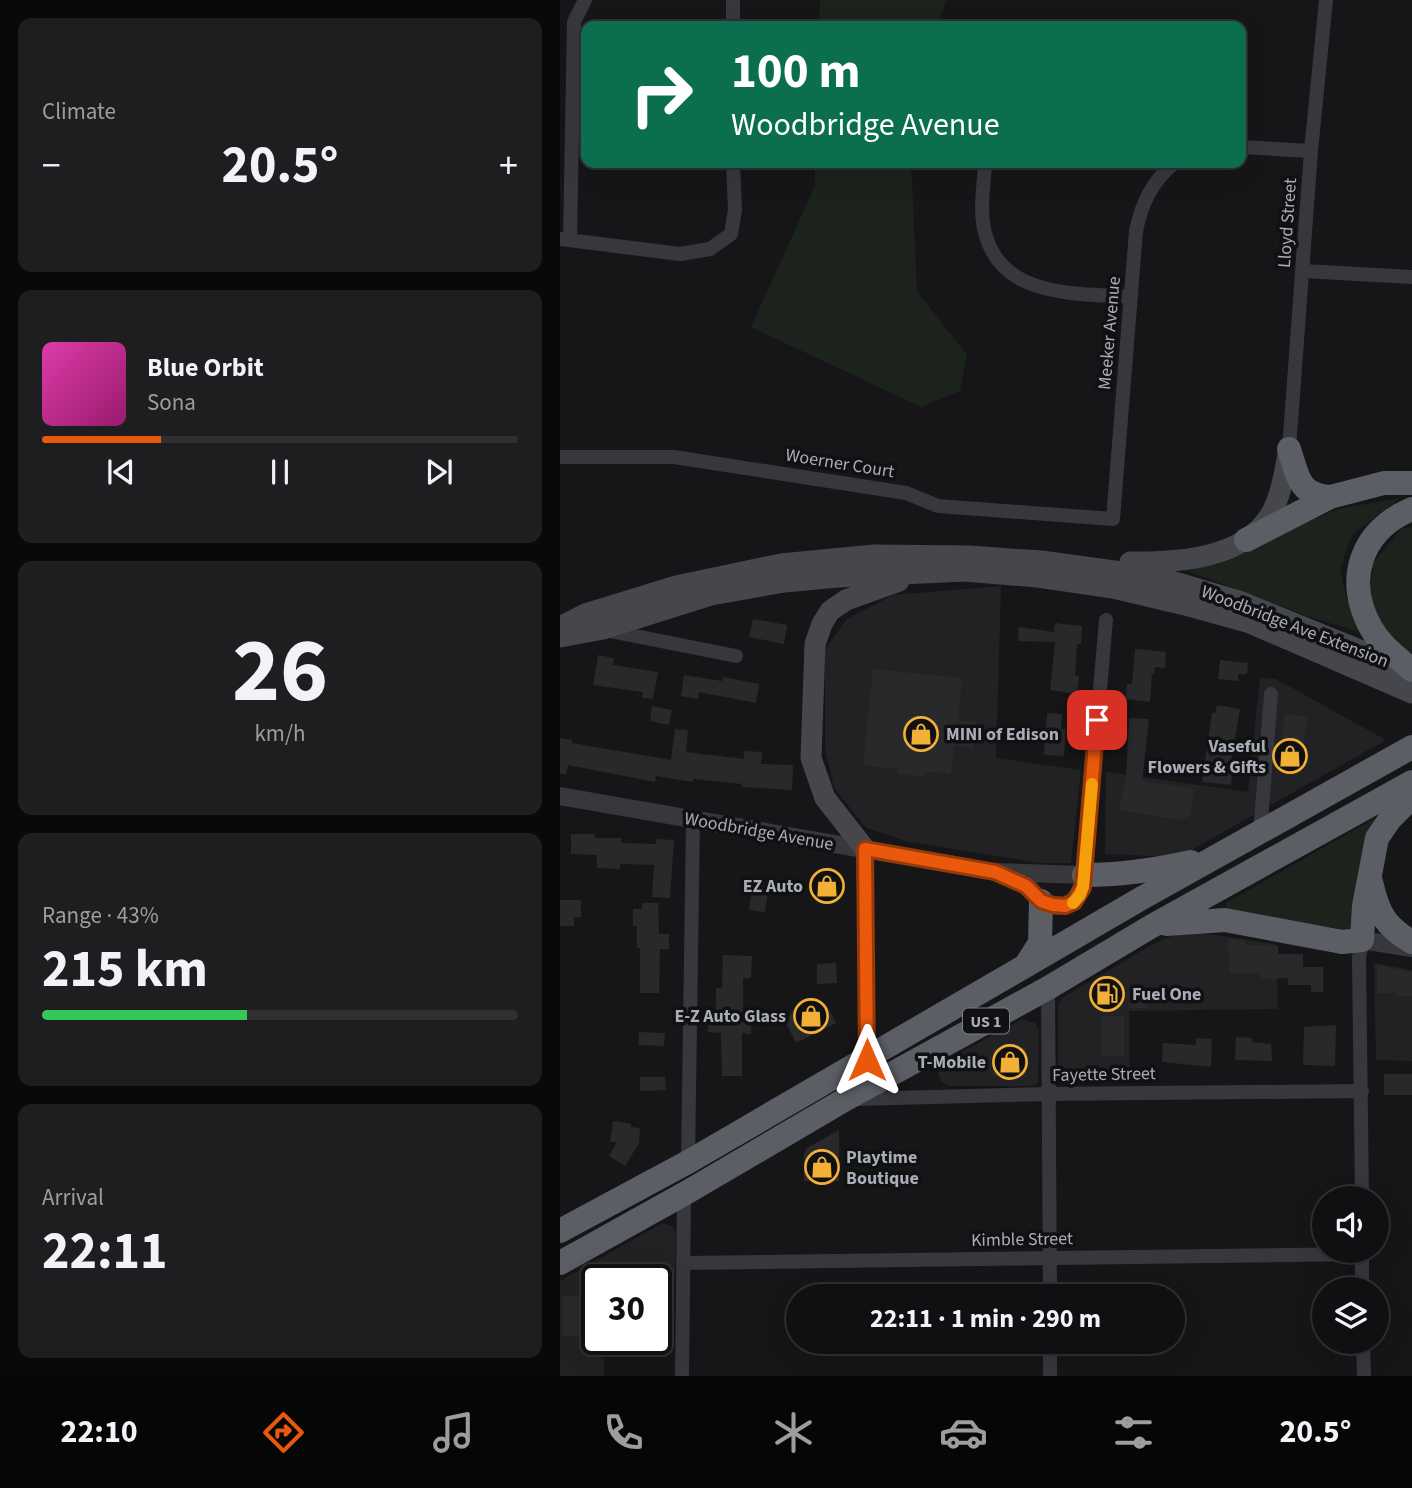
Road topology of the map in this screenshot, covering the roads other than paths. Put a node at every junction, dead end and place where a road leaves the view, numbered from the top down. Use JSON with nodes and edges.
{"nodes":[{"id":1,"x":585,"y":0,"type":"edge"},
{"id":2,"x":733,"y":0,"type":"edge"},
{"id":3,"x":1326,"y":0,"type":"edge"},
{"id":4,"x":733,"y":21,"type":"edge"},
{"id":5,"x":1246,"y":147,"type":"edge"},
{"id":6,"x":1311,"y":151,"type":"junction"},
{"id":7,"x":733,"y":168,"type":"edge"},
{"id":8,"x":985,"y":168,"type":"edge"},
{"id":9,"x":1169,"y":168,"type":"edge"},
{"id":10,"x":565,"y":239,"type":"edge"},
{"id":11,"x":1303,"y":271,"type":"junction"},
{"id":12,"x":1412,"y":277,"type":"edge"},
{"id":13,"x":1131,"y":297,"type":"junction"},
{"id":14,"x":1289,"y":449,"type":"junction"},
{"id":15,"x":560,"y":457,"type":"edge"},
{"id":16,"x":1412,"y":483,"type":"edge"},
{"id":17,"x":1330,"y":497,"type":"junction"},
{"id":18,"x":1412,"y":509,"type":"edge"},
{"id":19,"x":1113,"y":519,"type":"joint"},
{"id":20,"x":1246,"y":540,"type":"junction"},
{"id":21,"x":1041,"y":561,"type":"junction"},
{"id":22,"x":964,"y":571,"type":"junction"},
{"id":23,"x":585,"y":614,"type":"junction"},
{"id":24,"x":560,"y":615,"type":"edge"},
{"id":25,"x":1106,"y":620,"type":"dead end"},
{"id":26,"x":560,"y":627,"type":"edge"},
{"id":27,"x":603,"y":629,"type":"junction"},
{"id":28,"x":560,"y":637,"type":"edge"},
{"id":29,"x":736,"y":656,"type":"dead end"},
{"id":30,"x":1412,"y":671,"type":"edge"},
{"id":31,"x":1412,"y":693,"type":"edge"},
{"id":32,"x":1271,"y":694,"type":"dead end"},
{"id":33,"x":1412,"y":747,"type":"edge"},
{"id":34,"x":1412,"y":782,"type":"edge"},
{"id":35,"x":560,"y":796,"type":"edge"},
{"id":36,"x":1412,"y":797,"type":"edge"},
{"id":37,"x":693,"y":819,"type":"junction"},
{"id":38,"x":1260,"y":833,"type":"junction"},
{"id":39,"x":865,"y":849,"type":"junction"},
{"id":40,"x":1222,"y":854,"type":"junction"},
{"id":41,"x":995,"y":872,"type":"junction"},
{"id":42,"x":1084,"y":875,"type":"junction"},
{"id":43,"x":1370,"y":877,"type":"junction"},
{"id":44,"x":1041,"y":901,"type":"junction"},
{"id":45,"x":1152,"y":926,"type":"junction"},
{"id":46,"x":1362,"y":940,"type":"junction"},
{"id":47,"x":1412,"y":942,"type":"edge"},
{"id":48,"x":1412,"y":948,"type":"edge"},
{"id":49,"x":1024,"y":967,"type":"junction"},
{"id":50,"x":1048,"y":988,"type":"junction"},
{"id":51,"x":867,"y":1060,"type":"junction"},
{"id":52,"x":1362,"y":1091,"type":"junction"},
{"id":53,"x":1049,"y":1094,"type":"junction"},
{"id":54,"x":846,"y":1099,"type":"junction"},
{"id":55,"x":688,"y":1162,"type":"junction"},
{"id":56,"x":1362,"y":1186,"type":"edge"},
{"id":57,"x":684,"y":1194,"type":"junction"},
{"id":58,"x":560,"y":1231,"type":"edge"},
{"id":59,"x":1312,"y":1254,"type":"edge"},
{"id":60,"x":1050,"y":1258,"type":"junction"},
{"id":61,"x":560,"y":1263,"type":"edge"},
{"id":62,"x":684,"y":1263,"type":"junction"},
{"id":63,"x":1050,"y":1284,"type":"edge"},
{"id":64,"x":1050,"y":1354,"type":"edge"},
{"id":65,"x":1363,"y":1354,"type":"edge"},
{"id":66,"x":682,"y":1376,"type":"edge"},
{"id":67,"x":1050,"y":1376,"type":"edge"},
{"id":68,"x":1364,"y":1376,"type":"edge"}],
"edges":[{"from":1,"to":10,"type":"street"},
{"from":2,"to":4,"type":"street"},
{"from":3,"to":6,"type":"street","name":"Lloyd Street"},
{"from":5,"to":6,"type":"street"},
{"from":6,"to":11,"type":"street","name":"Lloyd Street"},
{"from":7,"to":10,"type":"street"},
{"from":8,"to":13,"type":"street"},
{"from":9,"to":13,"type":"street","name":"Meeker Avenue"},
{"from":11,"to":12,"type":"street"},
{"from":11,"to":14,"type":"street","name":"Lloyd Street"},
{"from":13,"to":19,"type":"street","name":"Meeker Avenue"},
{"from":14,"to":17,"type":"highway"},
{"from":14,"to":20,"type":"main road"},
{"from":15,"to":19,"type":"street","name":"Woerner Court"},
{"from":16,"to":17,"type":"highway"},
{"from":17,"to":20,"type":"highway"},
{"from":18,"to":30,"type":"highway"},
{"from":20,"to":21,"type":"main road"},
{"from":21,"to":23,"type":"main road","name":"Woodbridge Ave Extension"},
{"from":21,"to":30,"type":"main road","name":"Woodbridge Ave Extension"},
{"from":22,"to":27,"type":"main road","name":"Woodbridge Ave Extension"},
{"from":22,"to":31,"type":"main road","name":"Woodbridge Ave Extension"},
{"from":22,"to":39,"type":"main road"},
{"from":23,"to":24,"type":"street"},
{"from":23,"to":26,"type":"main road","name":"Woodbridge Ave Extension"},
{"from":25,"to":42,"type":"street"},
{"from":27,"to":28,"type":"main road","name":"Woodbridge Ave Extension"},
{"from":27,"to":29,"type":"street"},
{"from":32,"to":38,"type":"street"},
{"from":33,"to":38,"type":"highway","number":"US 1"},
{"from":34,"to":45,"type":"highway","number":"US 1"},
{"from":35,"to":37,"type":"street","name":"Woodbridge Avenue"},
{"from":36,"to":43,"type":"highway"},
{"from":37,"to":39,"type":"street","name":"Woodbridge Avenue"},
{"from":37,"to":55,"type":"street"},
{"from":38,"to":40,"type":"highway","number":"US 1"},
{"from":39,"to":41,"type":"street","name":"Woodbridge Avenue"},
{"from":39,"to":51,"type":"street"},
{"from":40,"to":42,"type":"highway"},
{"from":40,"to":49,"type":"highway","number":"US 1"},
{"from":41,"to":42,"type":"street","name":"Woodbridge Avenue"},
{"from":41,"to":44,"type":"street"},
{"from":42,"to":44,"type":"street"},
{"from":43,"to":46,"type":"highway"},
{"from":43,"to":47,"type":"highway"},
{"from":44,"to":49,"type":"highway"},
{"from":45,"to":46,"type":"highway"},
{"from":45,"to":50,"type":"highway","number":"US 1"},
{"from":46,"to":48,"type":"street"},
{"from":46,"to":52,"type":"street"},
{"from":49,"to":51,"type":"highway","number":"US 1"},
{"from":50,"to":53,"type":"street"},
{"from":50,"to":54,"type":"highway","number":"US 1"},
{"from":51,"to":55,"type":"highway","number":"US 1"},
{"from":52,"to":53,"type":"street","name":"Fayette Street"},
{"from":52,"to":56,"type":"street"},
{"from":53,"to":54,"type":"street","name":"Fayette Street"},
{"from":53,"to":60,"type":"street"},
{"from":54,"to":57,"type":"highway","number":"US 1"},
{"from":55,"to":58,"type":"highway","number":"US 1"},
{"from":57,"to":61,"type":"highway","number":"US 1"},
{"from":57,"to":62,"type":"street"},
{"from":59,"to":60,"type":"street","name":"Kimble Street"},
{"from":60,"to":62,"type":"street","name":"Kimble Street"},
{"from":60,"to":63,"type":"street"},
{"from":62,"to":66,"type":"street"},
{"from":64,"to":67,"type":"street"},
{"from":65,"to":68,"type":"street"}]}
